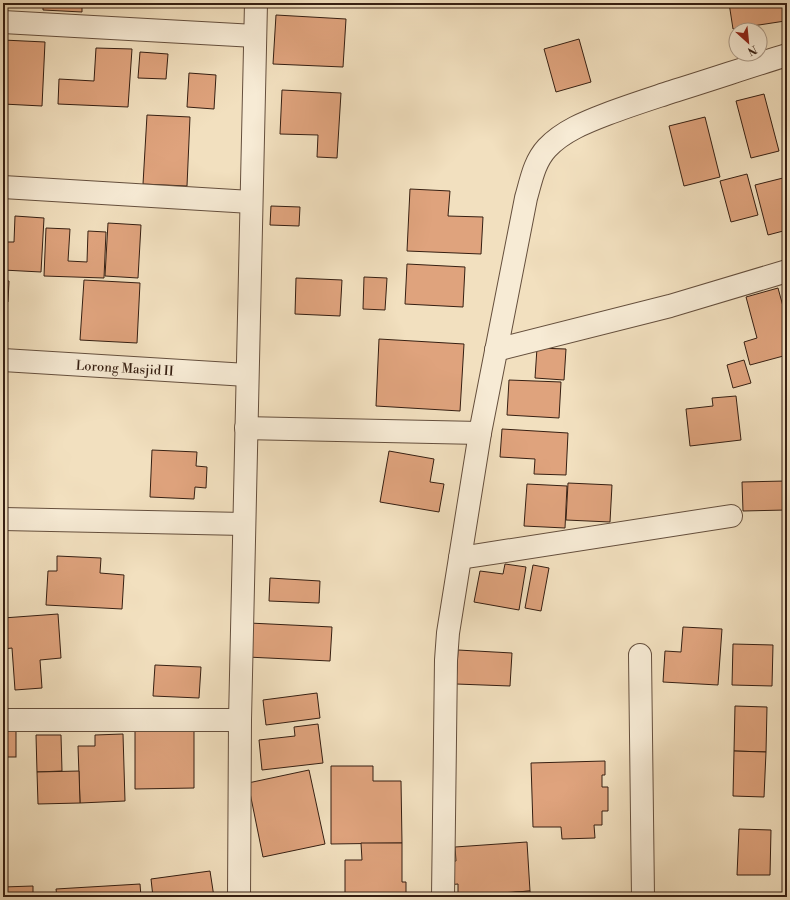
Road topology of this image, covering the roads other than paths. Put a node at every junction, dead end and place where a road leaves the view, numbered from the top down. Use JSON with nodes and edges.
{"nodes":[{"id":1,"x":256,"y":3,"type":"edge"},
{"id":2,"x":3,"y":22,"type":"edge"},
{"id":3,"x":255,"y":36,"type":"junction"},
{"id":4,"x":787,"y":54,"type":"edge"},
{"id":5,"x":3,"y":187,"type":"edge"},
{"id":6,"x":252,"y":202,"type":"junction"},
{"id":7,"x":787,"y":271,"type":"edge"},
{"id":8,"x":496,"y":350,"type":"junction"},
{"id":9,"x":3,"y":360,"type":"edge"},
{"id":10,"x":247,"y":375,"type":"junction"},
{"id":11,"x":246,"y":428,"type":"junction"},
{"id":12,"x":480,"y":433,"type":"junction"},
{"id":13,"x":731,"y":516,"type":"dead end"},
{"id":14,"x":3,"y":519,"type":"edge"},
{"id":15,"x":244,"y":524,"type":"junction"},
{"id":16,"x":460,"y":558,"type":"junction"},
{"id":17,"x":640,"y":655,"type":"dead end"},
{"id":18,"x":3,"y":720,"type":"edge"},
{"id":19,"x":240,"y":720,"type":"junction"},
{"id":20,"x":239,"y":897,"type":"edge"},
{"id":21,"x":442,"y":897,"type":"edge"},
{"id":22,"x":643,"y":897,"type":"edge"}],
"edges":[{"from":1,"to":3,"type":"street"},
{"from":2,"to":3,"type":"street"},
{"from":3,"to":6,"type":"street"},
{"from":4,"to":8,"type":"street"},
{"from":5,"to":6,"type":"street"},
{"from":6,"to":10,"type":"street"},
{"from":7,"to":8,"type":"street"},
{"from":8,"to":12,"type":"street"},
{"from":9,"to":10,"type":"street","name":"Lorong Masjid II"},
{"from":10,"to":11,"type":"street"},
{"from":11,"to":12,"type":"street"},
{"from":11,"to":15,"type":"street"},
{"from":12,"to":16,"type":"street"},
{"from":13,"to":16,"type":"street"},
{"from":14,"to":15,"type":"street"},
{"from":15,"to":19,"type":"street"},
{"from":16,"to":21,"type":"street"},
{"from":17,"to":22,"type":"street"},
{"from":18,"to":19,"type":"street"},
{"from":19,"to":20,"type":"street"}]}
